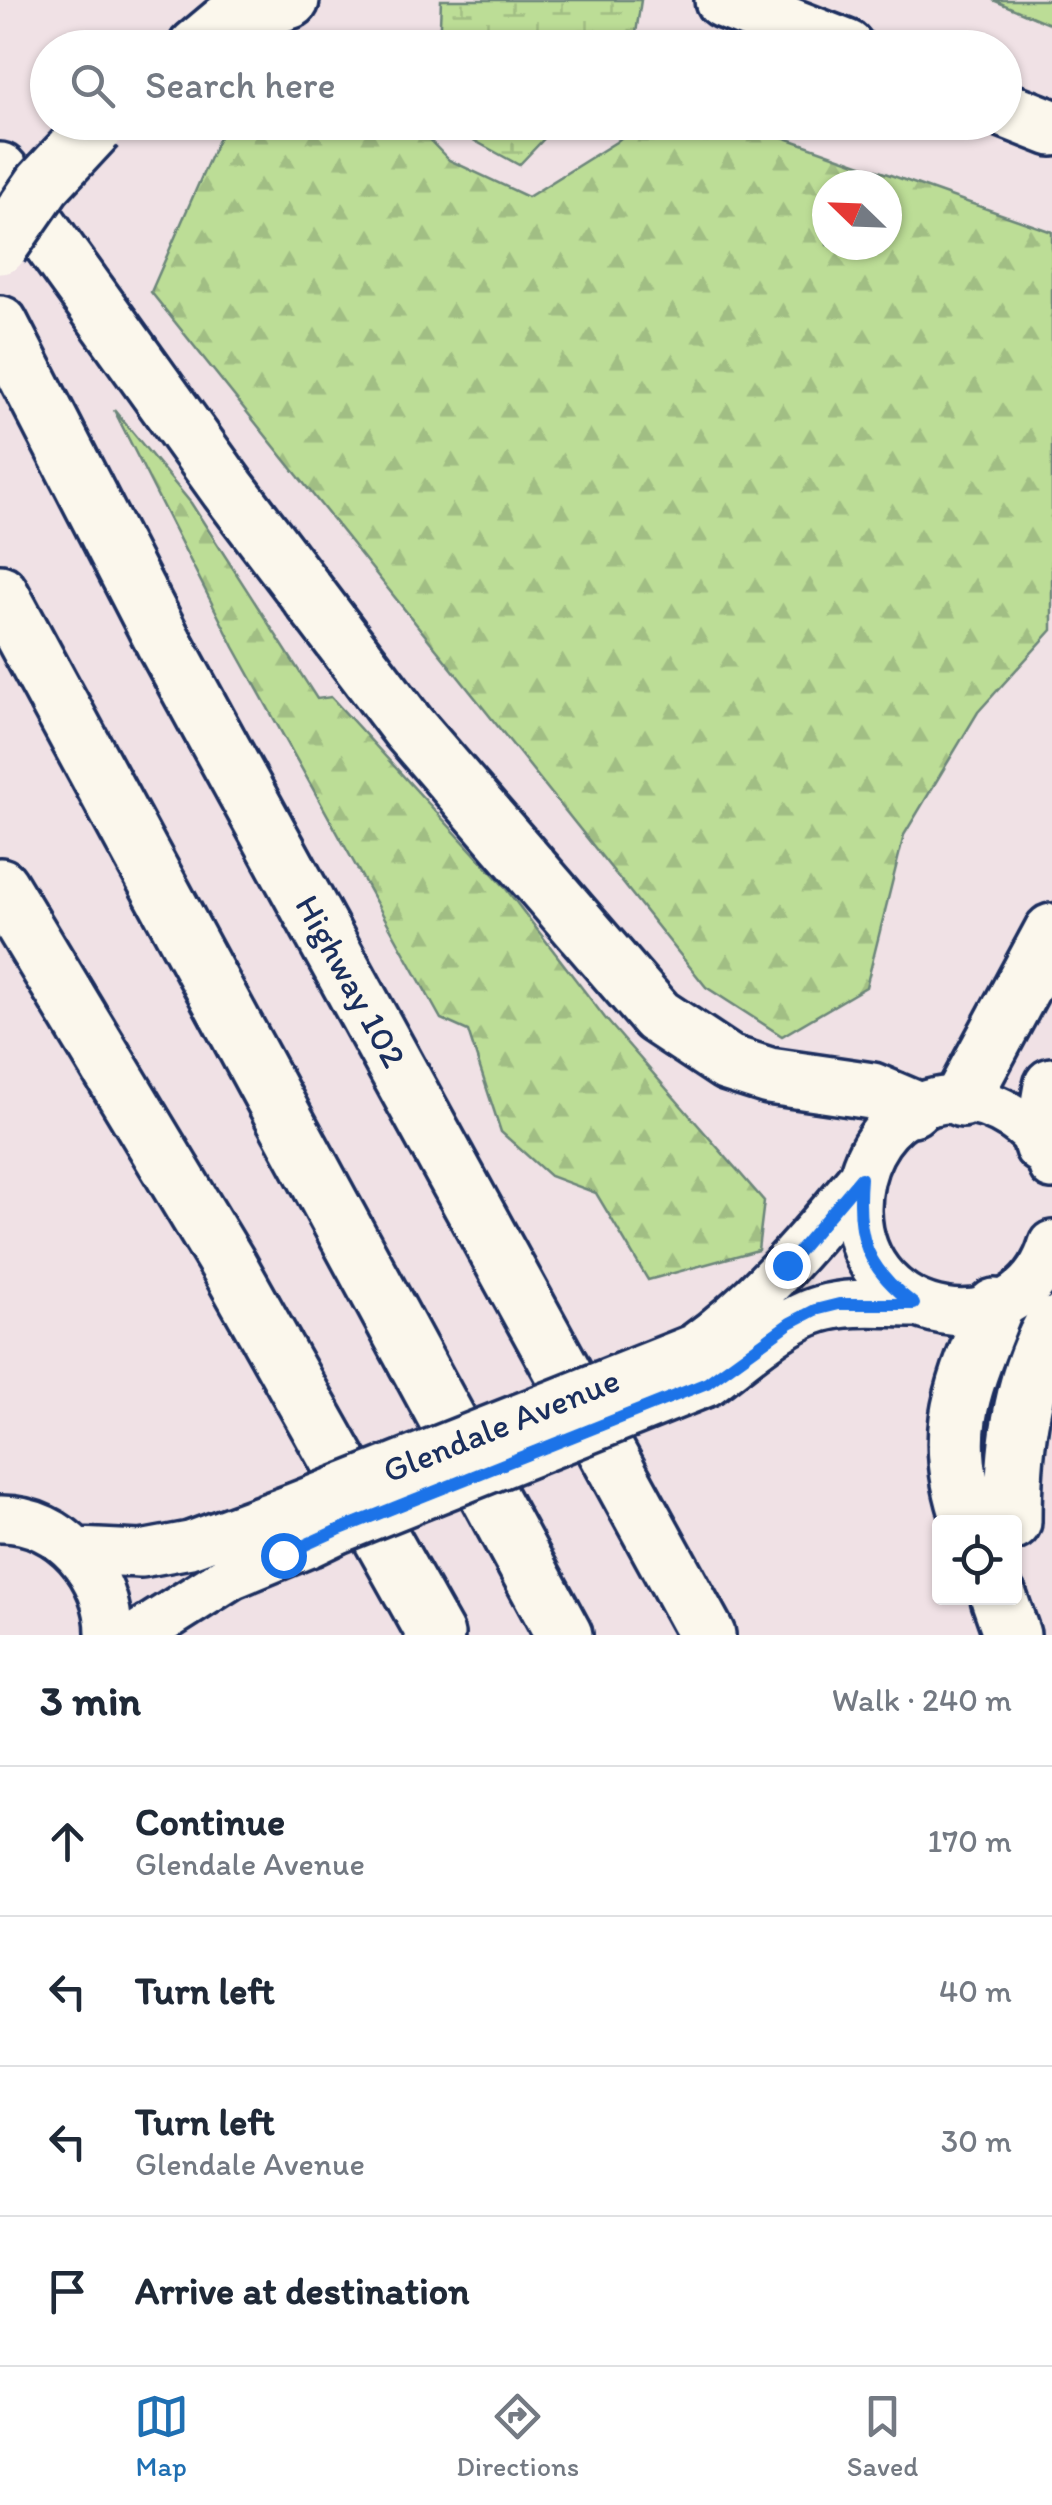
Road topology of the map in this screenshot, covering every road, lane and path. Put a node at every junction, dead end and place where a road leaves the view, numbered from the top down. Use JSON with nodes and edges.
{"nodes":[{"id":1,"x":291,"y":0,"type":"edge"},
{"id":2,"x":723,"y":0,"type":"edge"},
{"id":3,"x":217,"y":30,"type":"edge"},
{"id":4,"x":800,"y":30,"type":"edge"},
{"id":5,"x":1022,"y":116,"type":"edge"},
{"id":6,"x":1052,"y":128,"type":"edge"},
{"id":7,"x":85,"y":140,"type":"edge"},
{"id":8,"x":0,"y":171,"type":"edge"},
{"id":9,"x":0,"y":246,"type":"edge"},
{"id":10,"x":0,"y":324,"type":"edge"},
{"id":11,"x":0,"y":594,"type":"edge"},
{"id":12,"x":0,"y":862,"type":"edge"},
{"id":13,"x":0,"y":886,"type":"edge"},
{"id":14,"x":1052,"y":932,"type":"edge"},
{"id":15,"x":56,"y":977,"type":"junction"},
{"id":16,"x":1052,"y":1086,"type":"edge"},
{"id":17,"x":937,"y":1104,"type":"junction"},
{"id":18,"x":1049,"y":1157,"type":"edge"},
{"id":19,"x":861,"y":1178,"type":"junction"},
{"id":20,"x":1051,"y":1252,"type":"edge"},
{"id":21,"x":914,"y":1304,"type":"junction"},
{"id":22,"x":996,"y":1307,"type":"junction"},
{"id":23,"x":1052,"y":1326,"type":"edge"},
{"id":24,"x":700,"y":1366,"type":"junction"},
{"id":25,"x":970,"y":1515,"type":"edge"},
{"id":26,"x":1013,"y":1515,"type":"edge"},
{"id":27,"x":0,"y":1519,"type":"edge"},
{"id":28,"x":301,"y":1526,"type":"junction"},
{"id":29,"x":77,"y":1550,"type":"junction"},
{"id":30,"x":109,"y":1635,"type":"edge"},
{"id":31,"x":138,"y":1635,"type":"edge"},
{"id":32,"x":436,"y":1635,"type":"edge"},
{"id":33,"x":564,"y":1635,"type":"edge"},
{"id":34,"x":707,"y":1635,"type":"edge"}],
"edges":[{"from":1,"to":3,"type":"highway"},
{"from":2,"to":4,"type":"highway"},
{"from":5,"to":6,"type":"highway"},
{"from":7,"to":9,"type":"highway","bridge":true},
{"from":8,"to":17,"type":"highway"},
{"from":10,"to":34,"type":"highway","name":"Highway 102"},
{"from":11,"to":33,"type":"highway"},
{"from":12,"to":15,"type":"highway"},
{"from":13,"to":15,"type":"highway"},
{"from":14,"to":17,"type":"highway"},
{"from":15,"to":32,"type":"highway"},
{"from":16,"to":18,"type":"highway"},
{"from":17,"to":18,"type":"main road"},
{"from":17,"to":19,"type":"main road"},
{"from":19,"to":21,"type":"main road"},
{"from":19,"to":24,"type":"main road","name":"Glendale Avenue"},
{"from":20,"to":22,"type":"main road"},
{"from":21,"to":22,"type":"main road","name":"Glendale Avenue"},
{"from":21,"to":24,"type":"main road","name":"Glendale Avenue"},
{"from":22,"to":25,"type":"highway"},
{"from":23,"to":26,"type":"highway"},
{"from":24,"to":28,"type":"main road","name":"Glendale Avenue","bridge":true},
{"from":27,"to":29,"type":"main road","name":"Glendale Avenue"},
{"from":28,"to":29,"type":"main road","name":"Glendale Avenue"},
{"from":28,"to":31,"type":"main road","name":"Glendale Avenue"},
{"from":29,"to":30,"type":"main road","name":"Glendale Avenue"}]}
